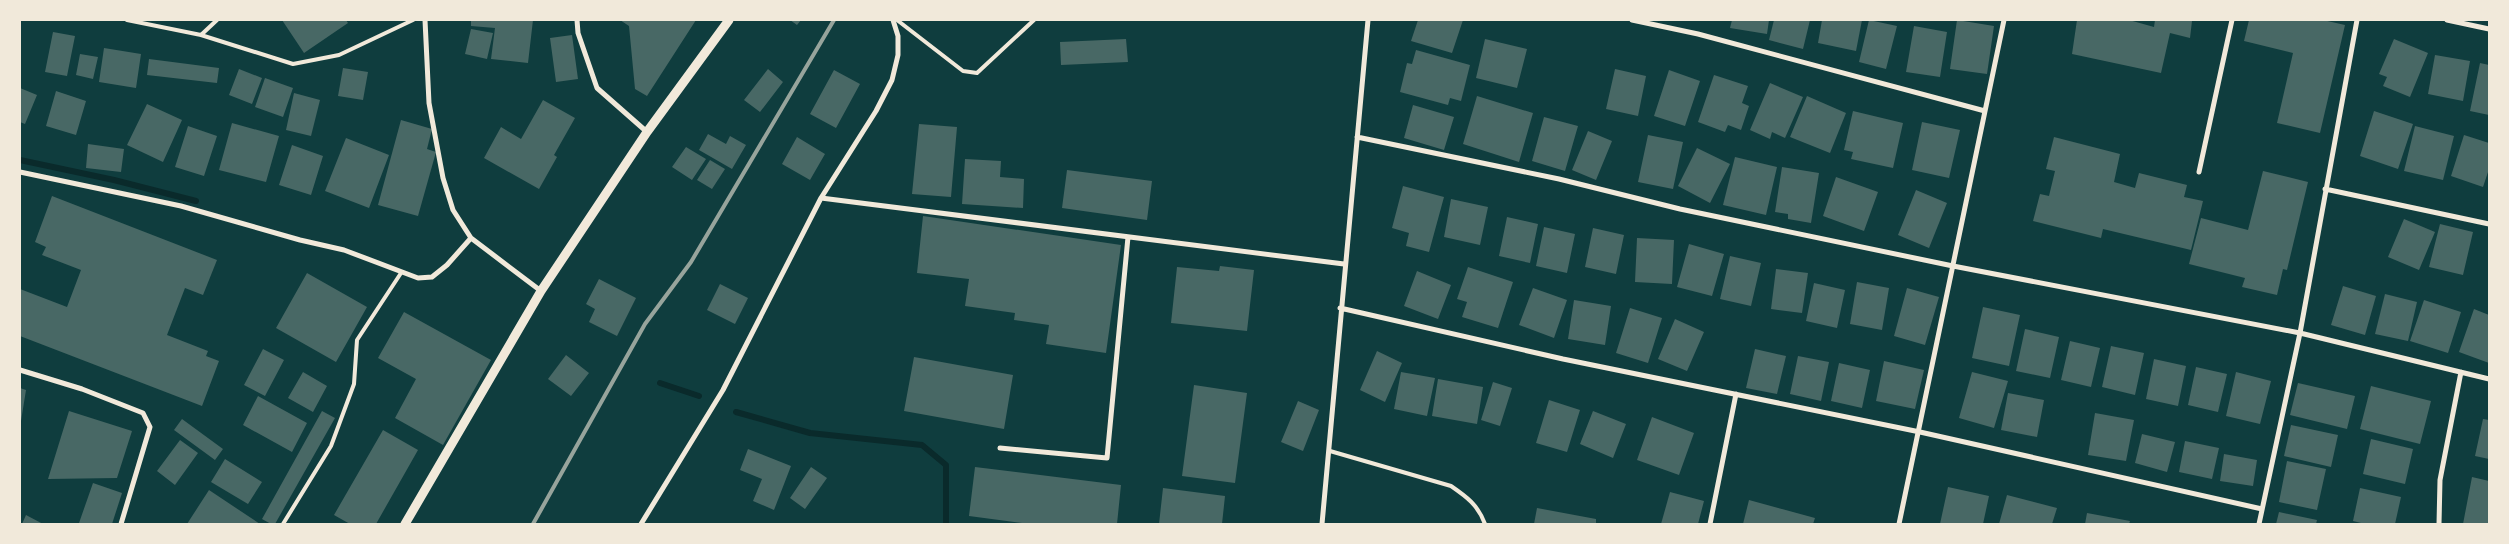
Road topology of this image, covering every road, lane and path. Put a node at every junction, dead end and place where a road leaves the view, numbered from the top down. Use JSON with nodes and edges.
{"nodes":[{"id":1,"x":127,"y":20,"type":"edge"},
{"id":2,"x":217,"y":20,"type":"edge"},
{"id":3,"x":413,"y":20,"type":"edge"},
{"id":4,"x":425,"y":20,"type":"edge"},
{"id":5,"x":577,"y":20,"type":"edge"},
{"id":6,"x":729,"y":20,"type":"edge"},
{"id":7,"x":892,"y":20,"type":"edge"},
{"id":8,"x":897,"y":20,"type":"edge"},
{"id":9,"x":1034,"y":20,"type":"edge"},
{"id":10,"x":1368,"y":20,"type":"edge"},
{"id":11,"x":1632,"y":20,"type":"edge"},
{"id":12,"x":2004,"y":20,"type":"edge"},
{"id":13,"x":2232,"y":20,"type":"edge"},
{"id":14,"x":2357,"y":20,"type":"edge"},
{"id":15,"x":2447,"y":20,"type":"edge"},
{"id":16,"x":2489,"y":29,"type":"edge"},
{"id":17,"x":201,"y":35,"type":"junction"},
{"id":18,"x":1985,"y":111,"type":"junction"},
{"id":19,"x":647,"y":132,"type":"junction"},
{"id":20,"x":1357,"y":137,"type":"junction"},
{"id":21,"x":20,"y":172,"type":"edge"},
{"id":22,"x":2199,"y":172,"type":"dead end"},
{"id":23,"x":2326,"y":189,"type":"junction"},
{"id":24,"x":821,"y":198,"type":"junction"},
{"id":25,"x":2489,"y":224,"type":"edge"},
{"id":26,"x":1128,"y":237,"type":"junction"},
{"id":27,"x":471,"y":238,"type":"junction"},
{"id":28,"x":1344,"y":264,"type":"junction"},
{"id":29,"x":1954,"y":266,"type":"junction"},
{"id":30,"x":401,"y":273,"type":"junction"},
{"id":31,"x":541,"y":291,"type":"junction"},
{"id":32,"x":1340,"y":308,"type":"junction"},
{"id":33,"x":2300,"y":333,"type":"junction"},
{"id":34,"x":20,"y":370,"type":"edge"},
{"id":35,"x":2461,"y":372,"type":"junction"},
{"id":36,"x":2489,"y":379,"type":"edge"},
{"id":37,"x":1736,"y":394,"type":"junction"},
{"id":38,"x":1920,"y":432,"type":"junction"},
{"id":39,"x":1000,"y":448,"type":"dead end"},
{"id":40,"x":1330,"y":450,"type":"junction"},
{"id":41,"x":2262,"y":509,"type":"junction"},
{"id":42,"x":121,"y":524,"type":"edge"},
{"id":43,"x":282,"y":524,"type":"edge"},
{"id":44,"x":405,"y":524,"type":"edge"},
{"id":45,"x":641,"y":524,"type":"edge"},
{"id":46,"x":1322,"y":524,"type":"edge"},
{"id":47,"x":1485,"y":524,"type":"edge"},
{"id":48,"x":1710,"y":524,"type":"edge"},
{"id":49,"x":1899,"y":524,"type":"edge"},
{"id":50,"x":2258,"y":524,"type":"edge"},
{"id":51,"x":2439,"y":524,"type":"edge"}],
"edges":[{"from":1,"to":17,"type":"lane"},
{"from":2,"to":17,"type":"lane"},
{"from":3,"to":17,"type":"lane"},
{"from":4,"to":27,"type":"street"},
{"from":5,"to":19,"type":"street"},
{"from":6,"to":19,"type":"street"},
{"from":7,"to":24,"type":"street"},
{"from":8,"to":9,"type":"lane"},
{"from":10,"to":20,"type":"street"},
{"from":11,"to":18,"type":"street"},
{"from":12,"to":18,"type":"street"},
{"from":13,"to":22,"type":"street"},
{"from":14,"to":23,"type":"street"},
{"from":15,"to":16,"type":"street"},
{"from":18,"to":29,"type":"street"},
{"from":19,"to":31,"type":"street"},
{"from":20,"to":28,"type":"street"},
{"from":20,"to":29,"type":"street"},
{"from":21,"to":30,"type":"street"},
{"from":23,"to":25,"type":"street"},
{"from":23,"to":33,"type":"street"},
{"from":24,"to":26,"type":"street"},
{"from":24,"to":45,"type":"street"},
{"from":26,"to":28,"type":"street"},
{"from":26,"to":39,"type":"street"},
{"from":27,"to":30,"type":"street"},
{"from":27,"to":31,"type":"street"},
{"from":28,"to":32,"type":"street"},
{"from":29,"to":33,"type":"street"},
{"from":29,"to":38,"type":"street"},
{"from":30,"to":43,"type":"lane"},
{"from":31,"to":44,"type":"street"},
{"from":32,"to":37,"type":"street"},
{"from":32,"to":40,"type":"street"},
{"from":33,"to":35,"type":"street"},
{"from":33,"to":41,"type":"street"},
{"from":34,"to":42,"type":"street"},
{"from":35,"to":36,"type":"street"},
{"from":35,"to":51,"type":"street"},
{"from":37,"to":38,"type":"street"},
{"from":37,"to":48,"type":"street"},
{"from":38,"to":41,"type":"street"},
{"from":38,"to":49,"type":"street"},
{"from":40,"to":46,"type":"street"},
{"from":40,"to":47,"type":"lane"},
{"from":41,"to":50,"type":"street"}]}
